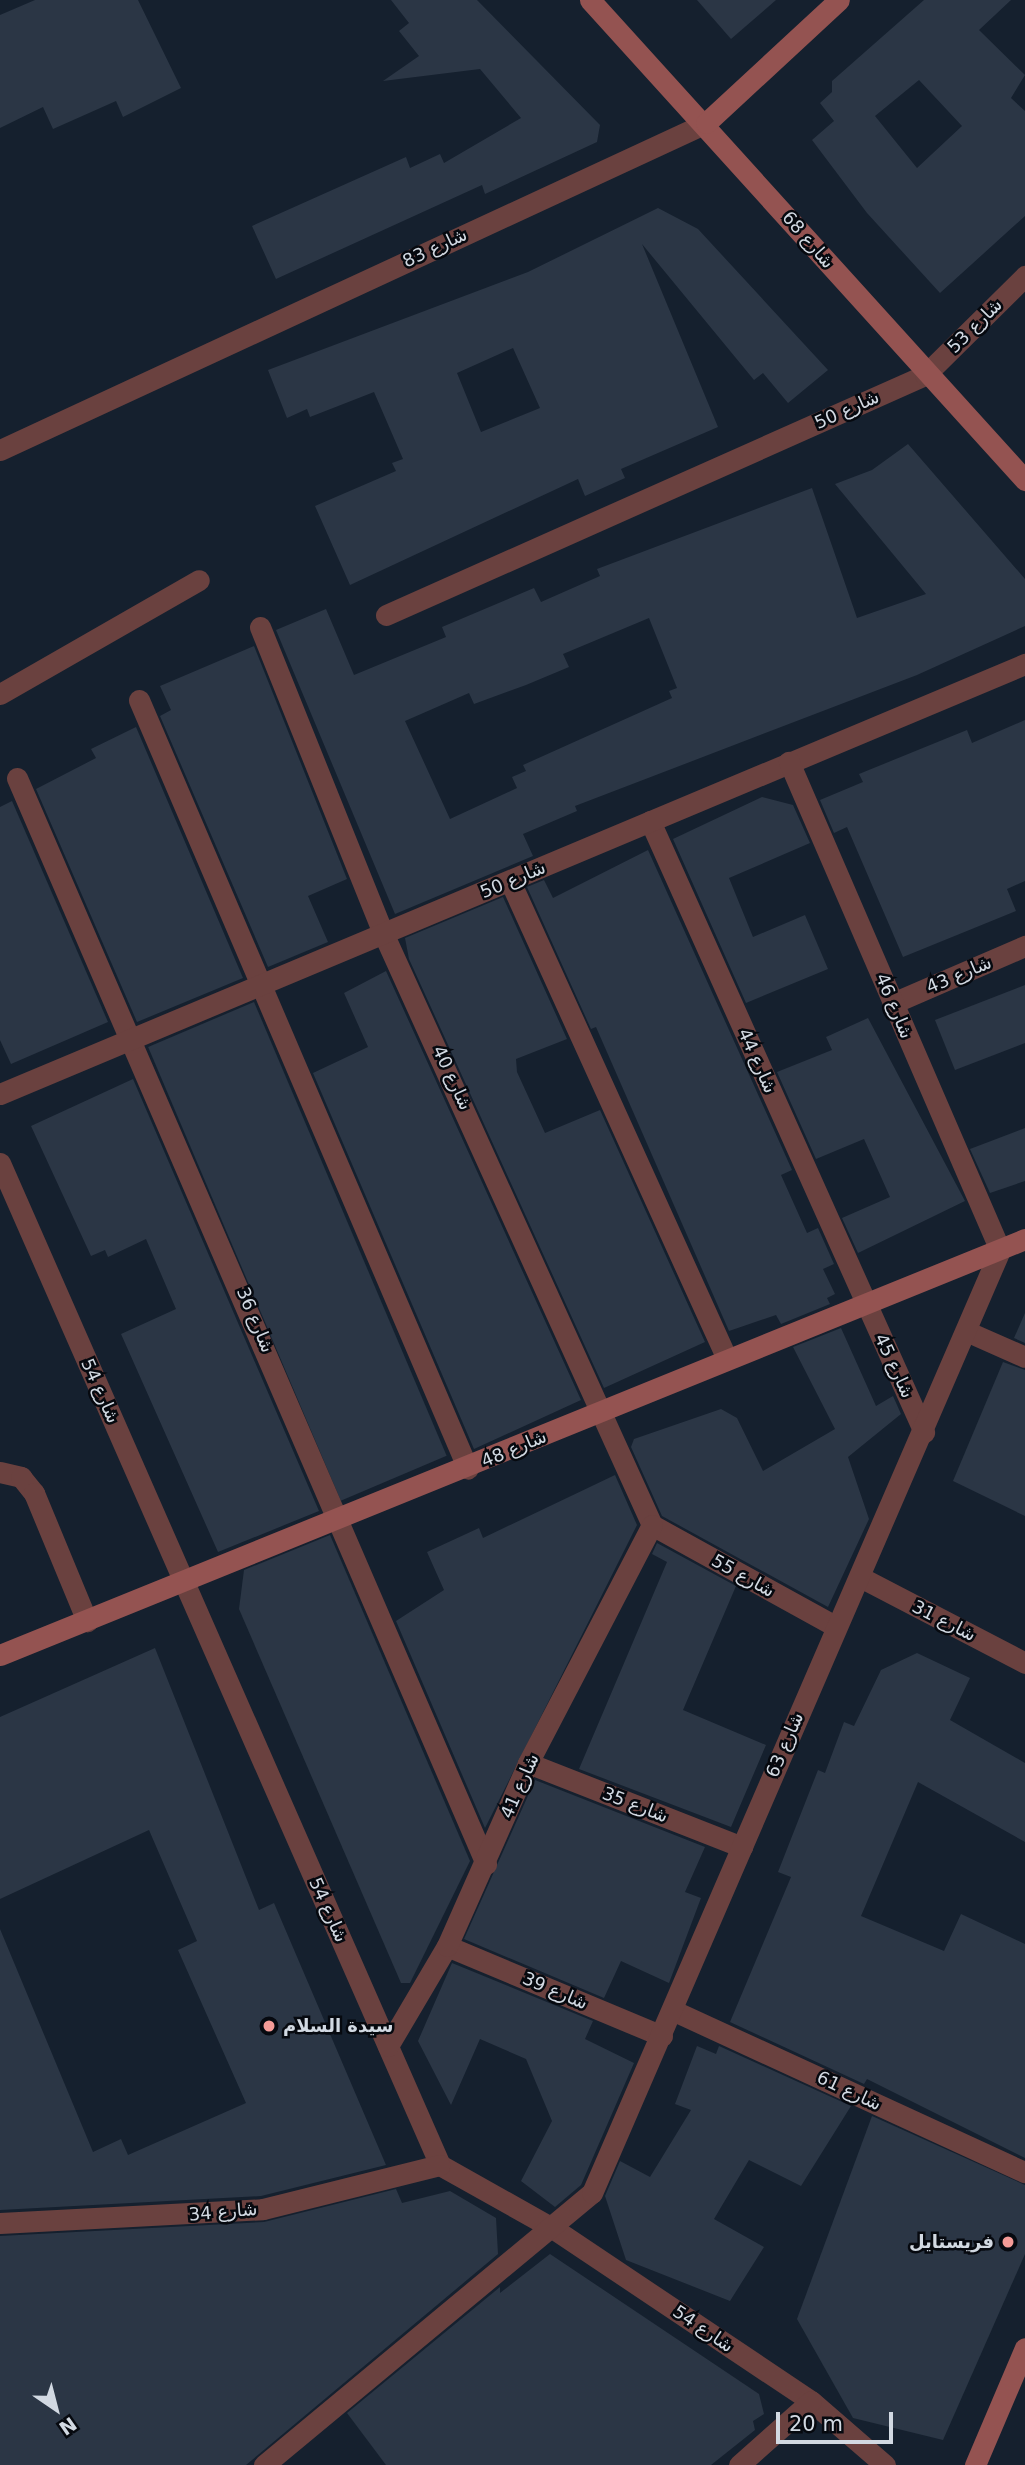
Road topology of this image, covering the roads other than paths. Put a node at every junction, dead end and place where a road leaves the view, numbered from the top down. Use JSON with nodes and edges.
{"nodes":[{"id":1,"x":590,"y":0,"type":"edge"},
{"id":2,"x":839,"y":0,"type":"edge"},
{"id":3,"x":706,"y":123,"type":"junction"},
{"id":4,"x":1025,"y":276,"type":"edge"},
{"id":5,"x":925,"y":375,"type":"junction"},
{"id":6,"x":0,"y":450,"type":"edge"},
{"id":7,"x":1025,"y":480,"type":"edge"},
{"id":8,"x":199,"y":580,"type":"dead end"},
{"id":9,"x":386,"y":615,"type":"dead end"},
{"id":10,"x":260,"y":627,"type":"dead end"},
{"id":11,"x":1025,"y":664,"type":"edge"},
{"id":12,"x":0,"y":694,"type":"edge"},
{"id":13,"x":139,"y":700,"type":"dead end"},
{"id":14,"x":789,"y":762,"type":"junction"},
{"id":15,"x":17,"y":778,"type":"dead end"},
{"id":16,"x":650,"y":821,"type":"junction"},
{"id":17,"x":510,"y":881,"type":"junction"},
{"id":18,"x":384,"y":935,"type":"junction"},
{"id":19,"x":1025,"y":946,"type":"edge"},
{"id":20,"x":264,"y":985,"type":"junction"},
{"id":21,"x":893,"y":1003,"type":"junction"},
{"id":22,"x":132,"y":1041,"type":"junction"},
{"id":23,"x":0,"y":1094,"type":"edge"},
{"id":24,"x":0,"y":1163,"type":"edge"},
{"id":25,"x":1025,"y":1239,"type":"edge"},
{"id":26,"x":1000,"y":1250,"type":"junction"},
{"id":27,"x":863,"y":1300,"type":"junction"},
{"id":28,"x":966,"y":1331,"type":"junction"},
{"id":29,"x":1025,"y":1357,"type":"edge"},
{"id":30,"x":727,"y":1359,"type":"junction"},
{"id":31,"x":601,"y":1412,"type":"junction"},
{"id":32,"x":924,"y":1432,"type":"junction"},
{"id":33,"x":468,"y":1469,"type":"junction"},
{"id":34,"x":0,"y":1472,"type":"edge"},
{"id":35,"x":342,"y":1521,"type":"junction"},
{"id":36,"x":652,"y":1525,"type":"junction"},
{"id":37,"x":862,"y":1578,"type":"junction"},
{"id":38,"x":184,"y":1584,"type":"junction"},
{"id":39,"x":87,"y":1621,"type":"junction"},
{"id":40,"x":835,"y":1626,"type":"junction"},
{"id":41,"x":0,"y":1655,"type":"edge"},
{"id":42,"x":1025,"y":1663,"type":"edge"},
{"id":43,"x":528,"y":1763,"type":"junction"},
{"id":44,"x":742,"y":1847,"type":"junction"},
{"id":45,"x":486,"y":1864,"type":"junction"},
{"id":46,"x":447,"y":1946,"type":"junction"},
{"id":47,"x":672,"y":2010,"type":"junction"},
{"id":48,"x":662,"y":2036,"type":"junction"},
{"id":49,"x":388,"y":2046,"type":"junction"},
{"id":50,"x":440,"y":2165,"type":"junction"},
{"id":51,"x":1025,"y":2172,"type":"edge"},
{"id":52,"x":0,"y":2223,"type":"edge"},
{"id":53,"x":554,"y":2230,"type":"junction"},
{"id":54,"x":1025,"y":2348,"type":"edge"},
{"id":55,"x":811,"y":2402,"type":"junction"},
{"id":56,"x":264,"y":2465,"type":"edge"},
{"id":57,"x":739,"y":2465,"type":"edge"},
{"id":58,"x":885,"y":2465,"type":"edge"},
{"id":59,"x":975,"y":2465,"type":"edge"}],
"edges":[{"from":1,"to":3,"type":"street","name":"شارع 68"},
{"from":2,"to":3,"type":"street","name":"شارع 83"},
{"from":3,"to":5,"type":"street","name":"شارع 68"},
{"from":3,"to":6,"type":"street","name":"شارع 83"},
{"from":4,"to":5,"type":"street","name":"شارع 53"},
{"from":5,"to":7,"type":"street","name":"شارع 68"},
{"from":5,"to":9,"type":"street","name":"شارع 50"},
{"from":8,"to":12,"type":"street"},
{"from":10,"to":18,"type":"street","name":"شارع 40"},
{"from":11,"to":14,"type":"street","name":"شارع 50"},
{"from":13,"to":20,"type":"street"},
{"from":14,"to":16,"type":"street","name":"شارع 50"},
{"from":14,"to":21,"type":"street","name":"شارع 46"},
{"from":15,"to":22,"type":"street","name":"شارع 36"},
{"from":16,"to":17,"type":"street","name":"شارع 50"},
{"from":16,"to":27,"type":"street","name":"شارع 44"},
{"from":17,"to":18,"type":"street","name":"شارع 50"},
{"from":17,"to":30,"type":"street"},
{"from":18,"to":20,"type":"street","name":"شارع 50"},
{"from":18,"to":31,"type":"street","name":"شارع 40"},
{"from":19,"to":21,"type":"street","name":"شارع 43"},
{"from":20,"to":22,"type":"street","name":"شارع 50"},
{"from":20,"to":33,"type":"street"},
{"from":21,"to":26,"type":"street","name":"شارع 46"},
{"from":22,"to":23,"type":"street","name":"شارع 50"},
{"from":22,"to":35,"type":"street","name":"شارع 36"},
{"from":24,"to":38,"type":"street","name":"شارع 54"},
{"from":25,"to":26,"type":"street","name":"شارع 48"},
{"from":26,"to":27,"type":"street","name":"شارع 48"},
{"from":26,"to":28,"type":"street","name":"شارع 63"},
{"from":27,"to":30,"type":"street","name":"شارع 48"},
{"from":27,"to":32,"type":"street","name":"شارع 45"},
{"from":28,"to":29,"type":"street"},
{"from":28,"to":32,"type":"street","name":"شارع 63"},
{"from":30,"to":31,"type":"street","name":"شارع 48"},
{"from":31,"to":33,"type":"street","name":"شارع 48"},
{"from":31,"to":36,"type":"street","name":"شارع 40"},
{"from":32,"to":37,"type":"street","name":"شارع 63"},
{"from":33,"to":35,"type":"street","name":"شارع 48"},
{"from":34,"to":39,"type":"street"},
{"from":35,"to":38,"type":"street","name":"شارع 48"},
{"from":35,"to":45,"type":"street","name":"شارع 36"},
{"from":36,"to":40,"type":"street","name":"شارع 55"},
{"from":36,"to":43,"type":"street","name":"شارع 41"},
{"from":37,"to":40,"type":"street","name":"شارع 63"},
{"from":37,"to":42,"type":"street","name":"شارع 31"},
{"from":38,"to":39,"type":"street","name":"شارع 48"},
{"from":38,"to":49,"type":"street","name":"شارع 54"},
{"from":39,"to":41,"type":"street","name":"شارع 48"},
{"from":40,"to":44,"type":"street","name":"شارع 63"},
{"from":43,"to":44,"type":"street","name":"شارع 35"},
{"from":43,"to":45,"type":"street","name":"شارع 41"},
{"from":44,"to":47,"type":"street","name":"شارع 63"},
{"from":45,"to":46,"type":"street","name":"شارع 41"},
{"from":46,"to":48,"type":"street","name":"شارع 39"},
{"from":46,"to":49,"type":"street","name":"شارع 41"},
{"from":47,"to":48,"type":"street","name":"شارع 63"},
{"from":47,"to":51,"type":"street","name":"شارع 61"},
{"from":48,"to":53,"type":"street","name":"شارع 63"},
{"from":49,"to":50,"type":"street","name":"شارع 54"},
{"from":50,"to":52,"type":"street","name":"شارع 34"},
{"from":50,"to":53,"type":"street","name":"شارع 54"},
{"from":53,"to":55,"type":"street","name":"شارع 54"},
{"from":53,"to":56,"type":"street","name":"شارع 63"},
{"from":54,"to":59,"type":"street"},
{"from":55,"to":57,"type":"street"},
{"from":55,"to":58,"type":"street","name":"شارع 54"}]}
